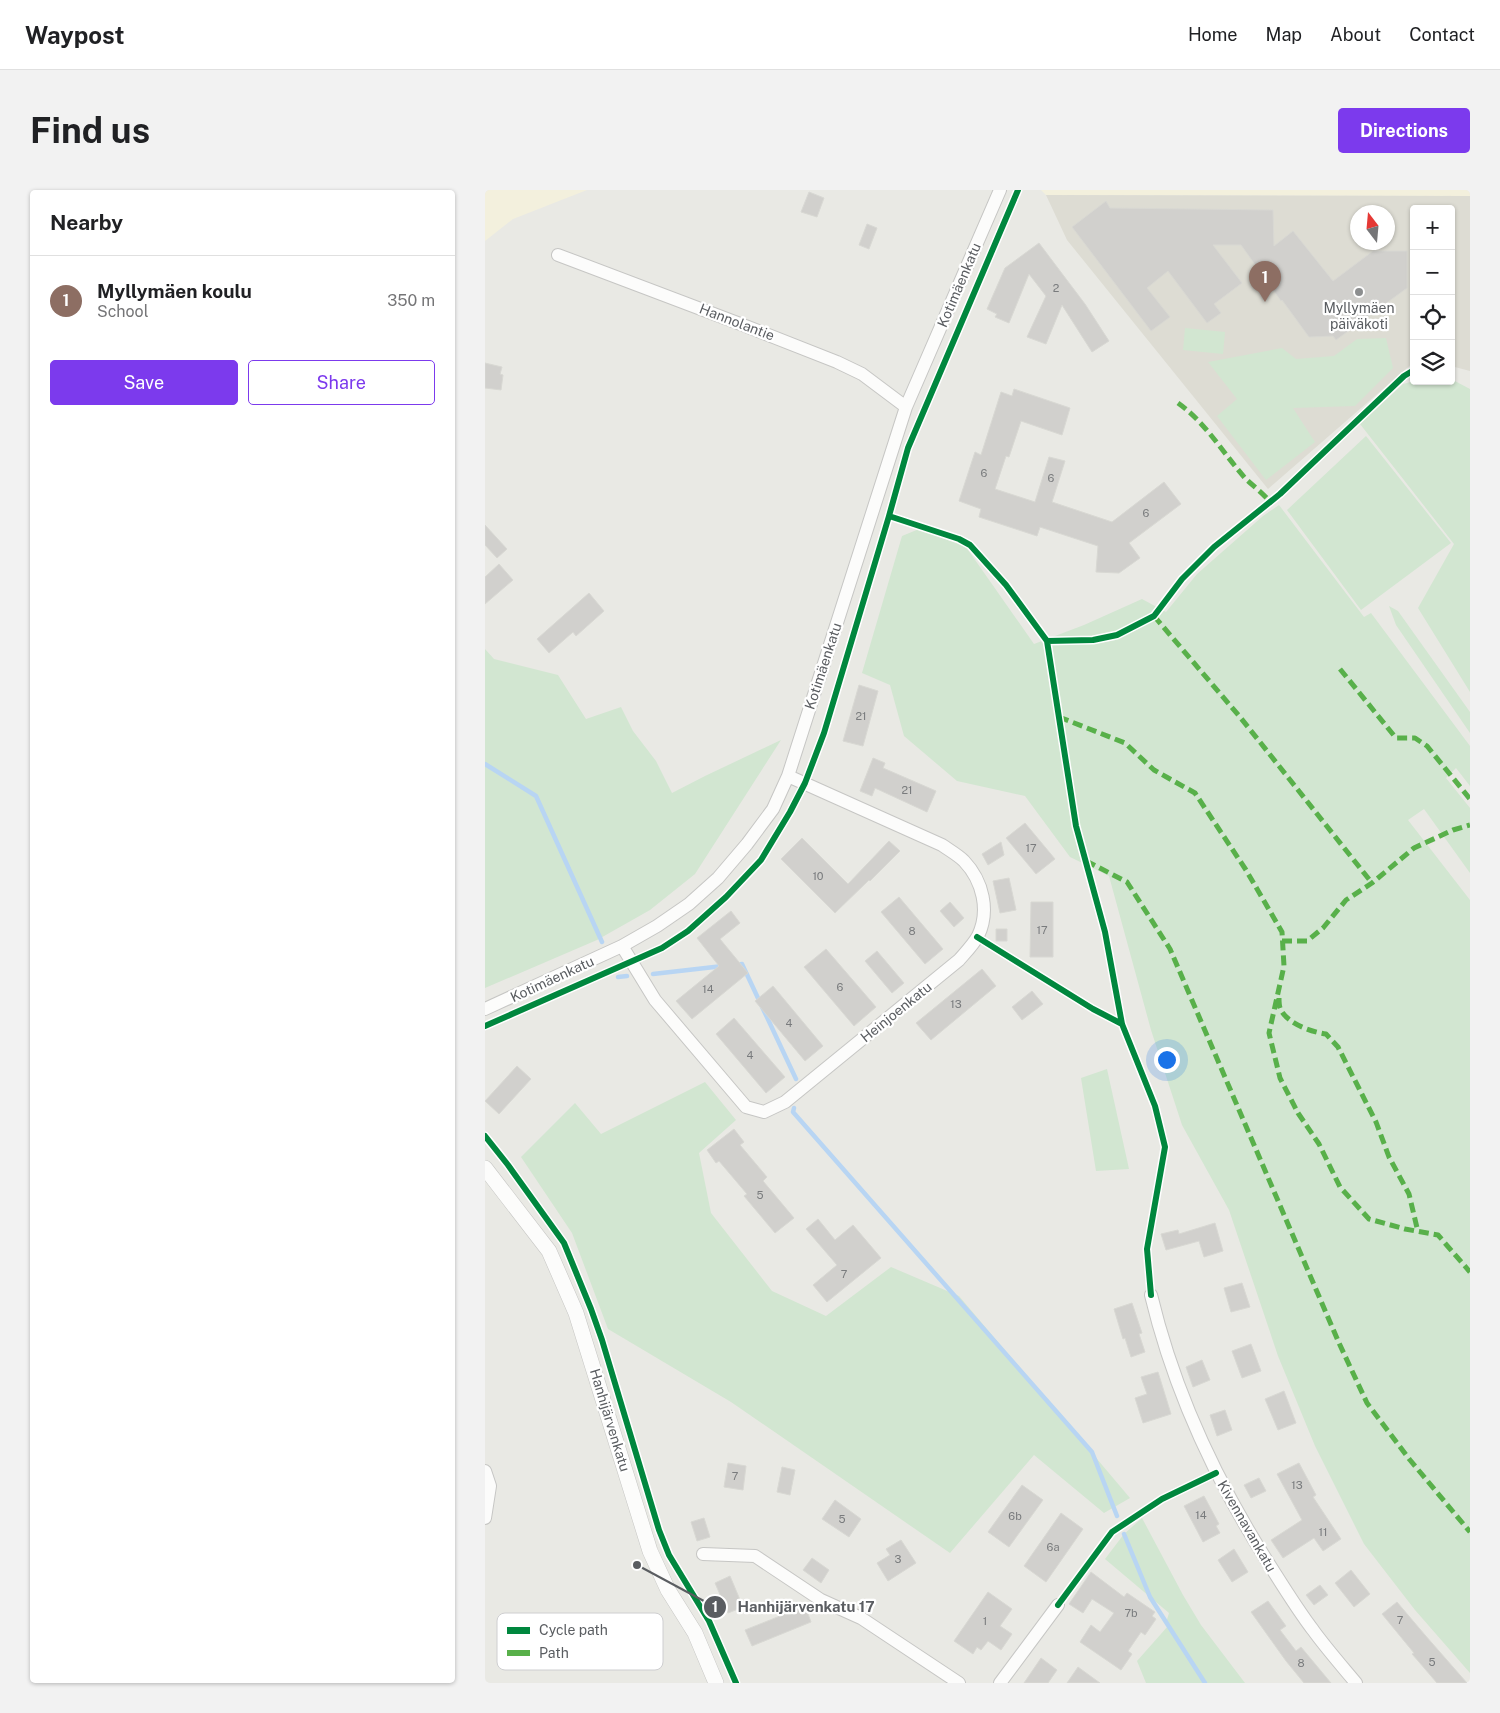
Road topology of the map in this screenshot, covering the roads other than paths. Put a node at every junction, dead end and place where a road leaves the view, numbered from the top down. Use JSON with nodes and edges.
{"nodes":[{"id":1,"x":1000,"y":190,"type":"edge"},
{"id":2,"x":558,"y":255,"type":"dead end"},
{"id":3,"x":907,"y":408,"type":"junction"},
{"id":4,"x":788,"y":776,"type":"junction"},
{"id":5,"x":623,"y":946,"type":"junction"},
{"id":6,"x":485,"y":1009,"type":"edge"},
{"id":7,"x":485,"y":1168,"type":"edge"},
{"id":8,"x":1151,"y":1295,"type":"dead end"},
{"id":9,"x":485,"y":1471,"type":"edge"},
{"id":10,"x":485,"y":1518,"type":"edge"},
{"id":11,"x":703,"y":1554,"type":"dead end"},
{"id":12,"x":1058,"y":1605,"type":"dead end"},
{"id":13,"x":716,"y":1683,"type":"edge"},
{"id":14,"x":959,"y":1683,"type":"edge"},
{"id":15,"x":1000,"y":1683,"type":"edge"},
{"id":16,"x":1356,"y":1683,"type":"edge"}],
"edges":[{"from":1,"to":3,"type":"street","name":"Kotimäenkatu"},
{"from":2,"to":3,"type":"street","name":"Hannolantie"},
{"from":3,"to":4,"type":"street","name":"Kotimäenkatu"},
{"from":4,"to":5,"type":"street","name":"Kotimäenkatu"},
{"from":4,"to":5,"type":"street","name":"Heinjoenkatu"},
{"from":5,"to":6,"type":"street","name":"Kotimäenkatu"},
{"from":7,"to":13,"type":"street","name":"Hanhijärvenkatu"},
{"from":8,"to":16,"type":"street","name":"Kivennavankatu"},
{"from":9,"to":10,"type":"street"},
{"from":11,"to":14,"type":"street"},
{"from":12,"to":15,"type":"street"}]}
